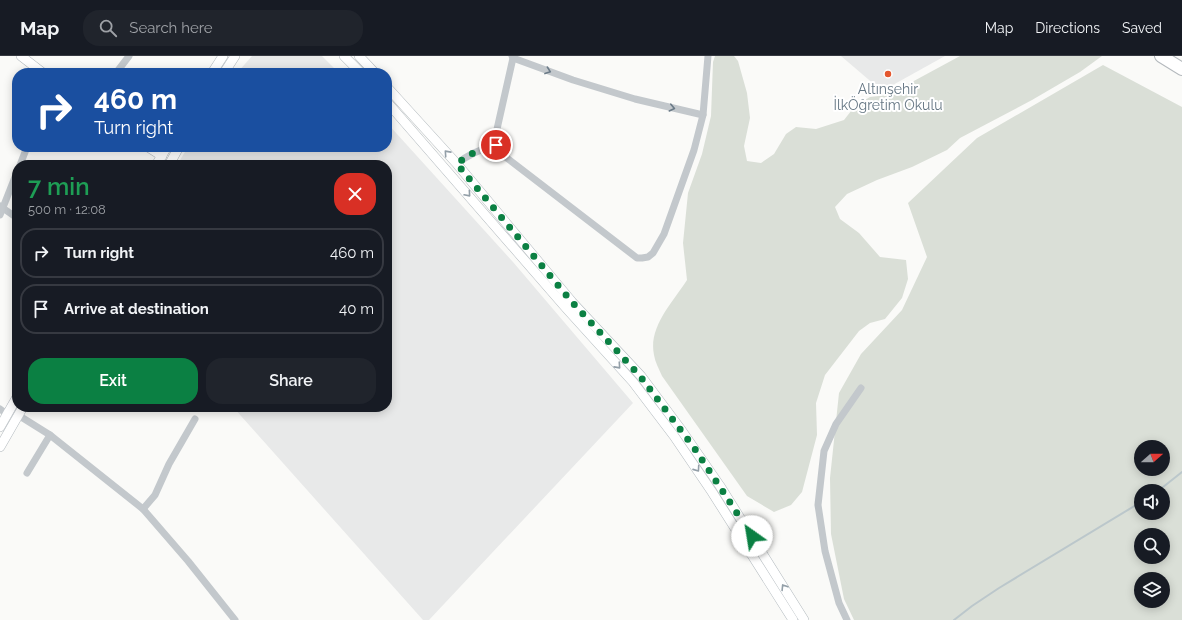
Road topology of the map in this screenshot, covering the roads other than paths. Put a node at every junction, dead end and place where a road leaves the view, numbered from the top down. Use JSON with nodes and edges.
{"nodes":[{"id":1,"x":21,"y":56,"type":"edge"},
{"id":2,"x":129,"y":56,"type":"edge"},
{"id":3,"x":223,"y":56,"type":"edge"},
{"id":4,"x":235,"y":56,"type":"edge"},
{"id":5,"x":344,"y":56,"type":"edge"},
{"id":6,"x":359,"y":56,"type":"edge"},
{"id":7,"x":708,"y":56,"type":"edge"},
{"id":8,"x":1161,"y":56,"type":"edge"},
{"id":9,"x":513,"y":57,"type":"edge"},
{"id":10,"x":37,"y":68,"type":"edge"},
{"id":11,"x":120,"y":68,"type":"edge"},
{"id":12,"x":215,"y":68,"type":"edge"},
{"id":13,"x":227,"y":68,"type":"edge"},
{"id":14,"x":356,"y":68,"type":"edge"},
{"id":15,"x":370,"y":68,"type":"edge"},
{"id":16,"x":1182,"y":69,"type":"edge"},
{"id":17,"x":392,"y":92,"type":"edge"},
{"id":18,"x":392,"y":108,"type":"edge"},
{"id":19,"x":703,"y":115,"type":"junction"},
{"id":20,"x":496,"y":145,"type":"junction"},
{"id":21,"x":156,"y":152,"type":"edge"},
{"id":22,"x":164,"y":152,"type":"edge"},
{"id":23,"x":162,"y":156,"type":"junction"},
{"id":24,"x":159,"y":160,"type":"edge"},
{"id":25,"x":457,"y":164,"type":"junction"},
{"id":26,"x":12,"y":184,"type":"edge"},
{"id":27,"x":1,"y":210,"type":"edge"},
{"id":28,"x":12,"y":216,"type":"edge"},
{"id":29,"x":861,"y":388,"type":"dead end"},
{"id":30,"x":12,"y":402,"type":"edge"},
{"id":31,"x":3,"y":412,"type":"edge"},
{"id":32,"x":19,"y":412,"type":"edge"},
{"id":33,"x":21,"y":412,"type":"edge"},
{"id":34,"x":195,"y":419,"type":"dead end"},
{"id":35,"x":0,"y":427,"type":"edge"},
{"id":36,"x":50,"y":435,"type":"junction"},
{"id":37,"x":0,"y":447,"type":"edge"},
{"id":38,"x":27,"y":473,"type":"dead end"},
{"id":39,"x":142,"y":509,"type":"junction"},
{"id":40,"x":234,"y":620,"type":"edge"},
{"id":41,"x":793,"y":620,"type":"edge"},
{"id":42,"x":804,"y":620,"type":"edge"},
{"id":43,"x":847,"y":620,"type":"edge"}],
"edges":[{"from":1,"to":10,"type":"main road"},
{"from":2,"to":11,"type":"street"},
{"from":3,"to":12,"type":"main road"},
{"from":4,"to":13,"type":"main road"},
{"from":5,"to":14,"type":"main road"},
{"from":6,"to":15,"type":"main road"},
{"from":7,"to":19,"type":"street"},
{"from":8,"to":16,"type":"highway"},
{"from":9,"to":19,"type":"street","one_way":true},
{"from":9,"to":20,"type":"street"},
{"from":25,"to":17,"type":"main road","one_way":true},
{"from":18,"to":41,"type":"main road","one_way":true},
{"from":19,"to":20,"type":"street"},
{"from":20,"to":25,"type":"street"},
{"from":21,"to":23,"type":"main road"},
{"from":22,"to":23,"type":"main road"},
{"from":23,"to":24,"type":"main road"},
{"from":42,"to":25,"type":"main road","one_way":true},
{"from":26,"to":27,"type":"street"},
{"from":27,"to":28,"type":"street"},
{"from":29,"to":43,"type":"street"},
{"from":30,"to":31,"type":"main road"},
{"from":31,"to":35,"type":"main road"},
{"from":32,"to":37,"type":"main road"},
{"from":33,"to":36,"type":"street"},
{"from":34,"to":39,"type":"street"},
{"from":36,"to":38,"type":"street"},
{"from":36,"to":39,"type":"street"},
{"from":39,"to":40,"type":"street"}]}
